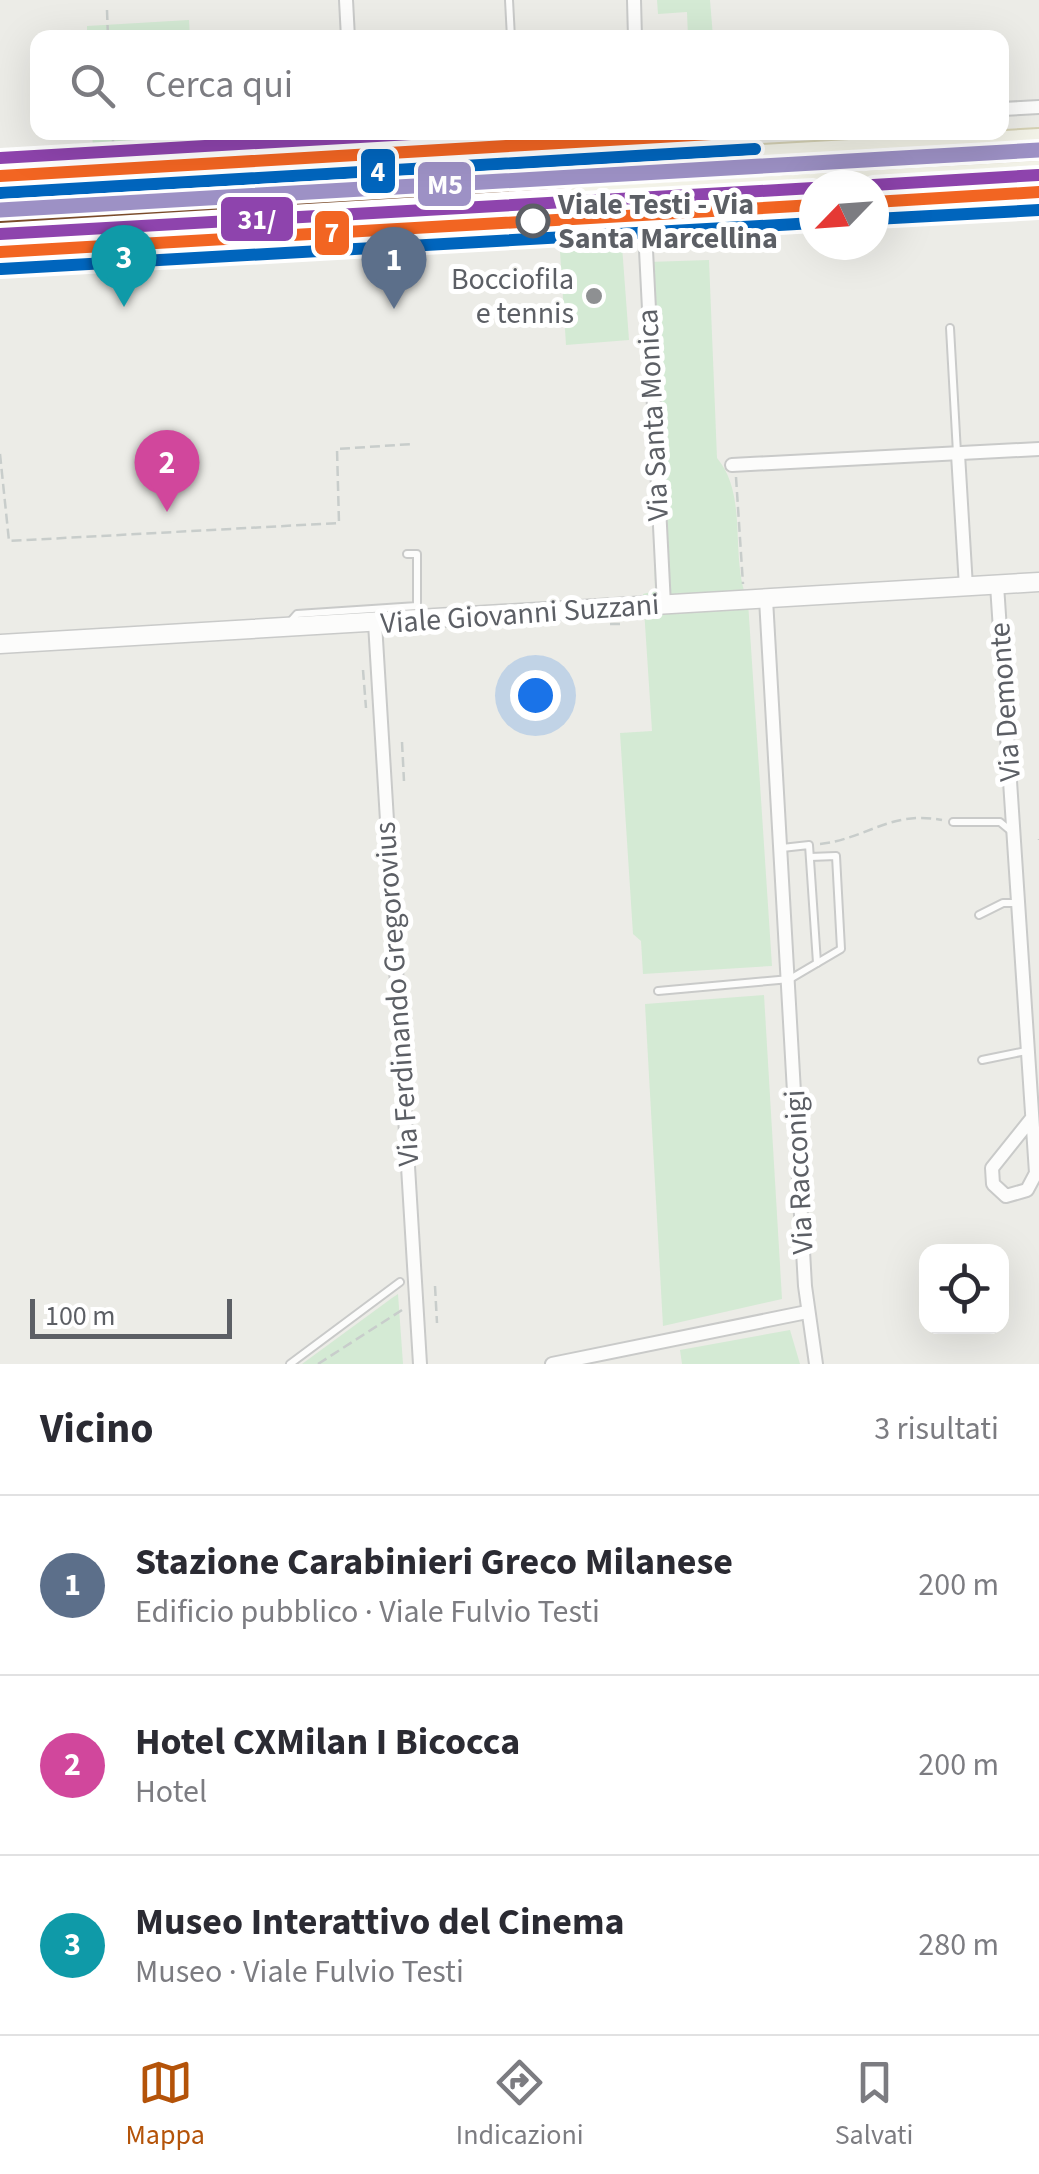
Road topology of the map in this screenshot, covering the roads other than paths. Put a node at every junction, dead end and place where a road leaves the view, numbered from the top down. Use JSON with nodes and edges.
{"nodes":[{"id":1,"x":346,"y":0,"type":"edge"},
{"id":2,"x":509,"y":0,"type":"edge"},
{"id":3,"x":634,"y":0,"type":"edge"},
{"id":4,"x":348,"y":30,"type":"edge"},
{"id":5,"x":511,"y":30,"type":"edge"},
{"id":6,"x":635,"y":30,"type":"edge"},
{"id":7,"x":1039,"y":107,"type":"edge"},
{"id":8,"x":1009,"y":109,"type":"edge"},
{"id":9,"x":1039,"y":139,"type":"edge"},
{"id":10,"x":329,"y":140,"type":"edge"},
{"id":11,"x":641,"y":140,"type":"edge"},
{"id":12,"x":642,"y":161,"type":"junction"},
{"id":13,"x":0,"y":166,"type":"edge"},
{"id":14,"x":1039,"y":171,"type":"edge"},
{"id":15,"x":643,"y":191,"type":"junction"},
{"id":16,"x":0,"y":199,"type":"edge"},
{"id":17,"x":1039,"y":202,"type":"edge"},
{"id":18,"x":889,"y":211,"type":"edge"},
{"id":19,"x":799,"y":216,"type":"edge"},
{"id":20,"x":645,"y":226,"type":"junction"},
{"id":21,"x":0,"y":230,"type":"edge"},
{"id":22,"x":0,"y":264,"type":"edge"},
{"id":23,"x":950,"y":328,"type":"dead end"},
{"id":24,"x":1039,"y":449,"type":"edge"},
{"id":25,"x":958,"y":454,"type":"junction"},
{"id":26,"x":734,"y":469,"type":"road end"},
{"id":27,"x":407,"y":554,"type":"dead end"},
{"id":28,"x":1039,"y":582,"type":"edge"},
{"id":29,"x":997,"y":585,"type":"junction"},
{"id":30,"x":966,"y":587,"type":"junction"},
{"id":31,"x":766,"y":599,"type":"junction"},
{"id":32,"x":664,"y":605,"type":"junction"},
{"id":33,"x":375,"y":623,"type":"junction"},
{"id":34,"x":284,"y":628,"type":"junction"},
{"id":35,"x":0,"y":644,"type":"edge"},
{"id":36,"x":953,"y":822,"type":"road end"},
{"id":37,"x":1014,"y":832,"type":"junction"},
{"id":38,"x":782,"y":848,"type":"junction"},
{"id":39,"x":810,"y":857,"type":"junction"},
{"id":40,"x":1018,"y":903,"type":"junction"},
{"id":41,"x":979,"y":915,"type":"dead end"},
{"id":42,"x":817,"y":963,"type":"junction"},
{"id":43,"x":790,"y":979,"type":"junction"},
{"id":44,"x":658,"y":990,"type":"dead end"},
{"id":45,"x":1028,"y":1051,"type":"junction"},
{"id":46,"x":982,"y":1060,"type":"dead end"},
{"id":47,"x":1032,"y":1118,"type":"junction"},
{"id":48,"x":400,"y":1282,"type":"dead end"},
{"id":49,"x":808,"y":1312,"type":"junction"},
{"id":50,"x":290,"y":1364,"type":"edge"},
{"id":51,"x":420,"y":1364,"type":"edge"},
{"id":52,"x":552,"y":1364,"type":"edge"},
{"id":53,"x":816,"y":1364,"type":"edge"}],
"edges":[{"from":1,"to":4,"type":"street"},
{"from":2,"to":5,"type":"lane"},
{"from":3,"to":6,"type":"street"},
{"from":7,"to":8,"type":"street"},
{"from":9,"to":12,"type":"main road"},
{"from":10,"to":13,"type":"street"},
{"from":11,"to":12,"type":"street"},
{"from":12,"to":15,"type":"main road"},
{"from":12,"to":16,"type":"main road"},
{"from":14,"to":15,"type":"main road"},
{"from":15,"to":20,"type":"street","name":"Via Santa Monica"},
{"from":15,"to":21,"type":"main road"},
{"from":17,"to":18,"type":"street"},
{"from":19,"to":20,"type":"street"},
{"from":20,"to":22,"type":"street"},
{"from":20,"to":32,"type":"street","name":"Via Santa Monica"},
{"from":23,"to":25,"type":"lane"},
{"from":24,"to":25,"type":"street"},
{"from":25,"to":26,"type":"street"},
{"from":25,"to":30,"type":"street"},
{"from":27,"to":34,"type":"lane"},
{"from":28,"to":29,"type":"street","name":"Viale Giovanni Suzzani"},
{"from":29,"to":30,"type":"street","name":"Viale Giovanni Suzzani"},
{"from":29,"to":37,"type":"street","name":"Via Demonte"},
{"from":30,"to":31,"type":"street","name":"Viale Giovanni Suzzani"},
{"from":31,"to":32,"type":"street","name":"Viale Giovanni Suzzani"},
{"from":31,"to":38,"type":"street","name":"Via Racconigi"},
{"from":32,"to":33,"type":"street","name":"Viale Giovanni Suzzani"},
{"from":33,"to":34,"type":"street","name":"Viale Giovanni Suzzani"},
{"from":33,"to":51,"type":"street","name":"Via Ferdinando Gregorovius"},
{"from":34,"to":35,"type":"street","name":"Viale Giovanni Suzzani"},
{"from":36,"to":37,"type":"lane"},
{"from":37,"to":40,"type":"street","name":"Via Demonte"},
{"from":38,"to":39,"type":"lane"},
{"from":38,"to":43,"type":"street","name":"Via Racconigi"},
{"from":39,"to":42,"type":"lane"},
{"from":39,"to":42,"type":"lane"},
{"from":40,"to":41,"type":"lane"},
{"from":40,"to":45,"type":"street","name":"Via Demonte"},
{"from":42,"to":43,"type":"lane"},
{"from":43,"to":44,"type":"lane"},
{"from":43,"to":49,"type":"street","name":"Via Racconigi"},
{"from":45,"to":46,"type":"lane"},
{"from":45,"to":47,"type":"street","name":"Via Demonte"},
{"from":47,"to":47,"type":"street","name":"Via Demonte"},
{"from":48,"to":50,"type":"lane"},
{"from":49,"to":52,"type":"street"},
{"from":49,"to":53,"type":"street","name":"Via Racconigi"}]}
